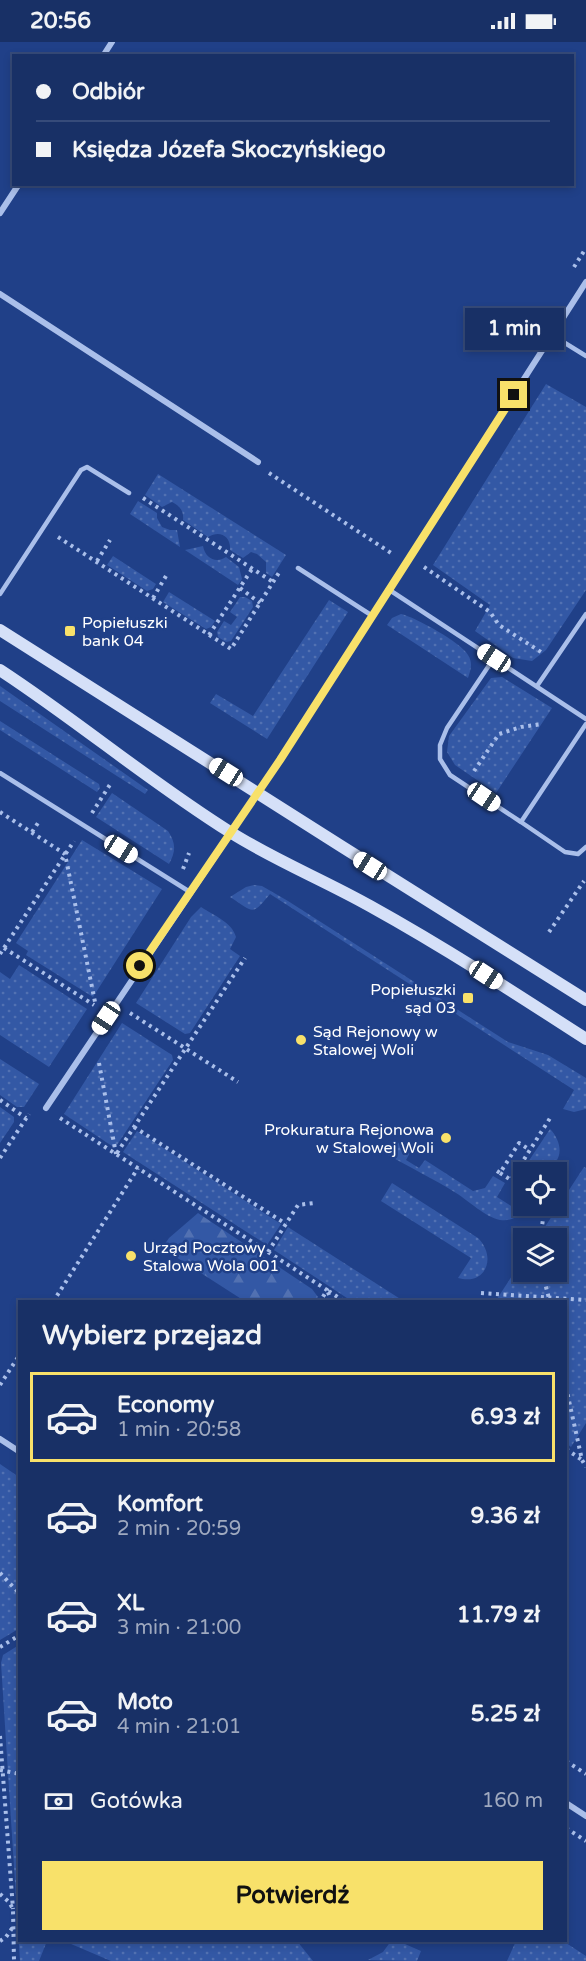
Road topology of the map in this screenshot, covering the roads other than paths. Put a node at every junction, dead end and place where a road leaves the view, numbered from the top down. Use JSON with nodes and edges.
{"nodes":[{"id":1,"x":18,"y":186,"type":"edge"},
{"id":2,"x":0,"y":213,"type":"edge"},
{"id":3,"x":586,"y":282,"type":"edge"},
{"id":4,"x":0,"y":294,"type":"edge"},
{"id":5,"x":552,"y":335,"type":"junction"},
{"id":6,"x":586,"y":356,"type":"edge"},
{"id":7,"x":258,"y":462,"type":"road end"},
{"id":8,"x":129,"y":493,"type":"road end"},
{"id":9,"x":298,"y":568,"type":"road end"},
{"id":10,"x":388,"y":590,"type":"junction"},
{"id":11,"x":0,"y":594,"type":"edge"},
{"id":12,"x":586,"y":614,"type":"edge"},
{"id":13,"x":371,"y":615,"type":"junction"},
{"id":14,"x":0,"y":630,"type":"edge"},
{"id":15,"x":494,"y":658,"type":"junction"},
{"id":16,"x":0,"y":670,"type":"edge"},
{"id":17,"x":537,"y":686,"type":"junction"},
{"id":18,"x":586,"y":719,"type":"edge"},
{"id":19,"x":586,"y":724,"type":"edge"},
{"id":20,"x":0,"y":773,"type":"edge"},
{"id":21,"x":258,"y":793,"type":"junction"},
{"id":22,"x":521,"y":822,"type":"junction"},
{"id":23,"x":231,"y":832,"type":"junction"},
{"id":24,"x":586,"y":847,"type":"edge"},
{"id":25,"x":190,"y":892,"type":"junction"},
{"id":26,"x":586,"y":1000,"type":"edge"},
{"id":27,"x":586,"y":1039,"type":"edge"},
{"id":28,"x":46,"y":1108,"type":"road end"},
{"id":29,"x":0,"y":1439,"type":"edge"},
{"id":30,"x":18,"y":1451,"type":"edge"},
{"id":31,"x":567,"y":1804,"type":"edge"},
{"id":32,"x":586,"y":1816,"type":"edge"}],
"edges":[{"from":1,"to":2,"type":"street"},
{"from":3,"to":5,"type":"street"},
{"from":4,"to":7,"type":"street"},
{"from":5,"to":6,"type":"lane"},
{"from":5,"to":10,"type":"street"},
{"from":8,"to":11,"type":"lane"},
{"from":9,"to":13,"type":"lane"},
{"from":10,"to":13,"type":"street"},
{"from":10,"to":15,"type":"lane"},
{"from":12,"to":17,"type":"lane"},
{"from":13,"to":21,"type":"street"},
{"from":14,"to":21,"type":"street"},
{"from":15,"to":17,"type":"lane"},
{"from":15,"to":22,"type":"lane"},
{"from":16,"to":23,"type":"street"},
{"from":17,"to":18,"type":"lane"},
{"from":19,"to":22,"type":"lane"},
{"from":20,"to":25,"type":"lane"},
{"from":21,"to":23,"type":"street"},
{"from":21,"to":26,"type":"street"},
{"from":22,"to":24,"type":"lane"},
{"from":23,"to":25,"type":"street"},
{"from":23,"to":27,"type":"street"},
{"from":25,"to":28,"type":"street"},
{"from":29,"to":30,"type":"street"},
{"from":31,"to":32,"type":"street"}]}
